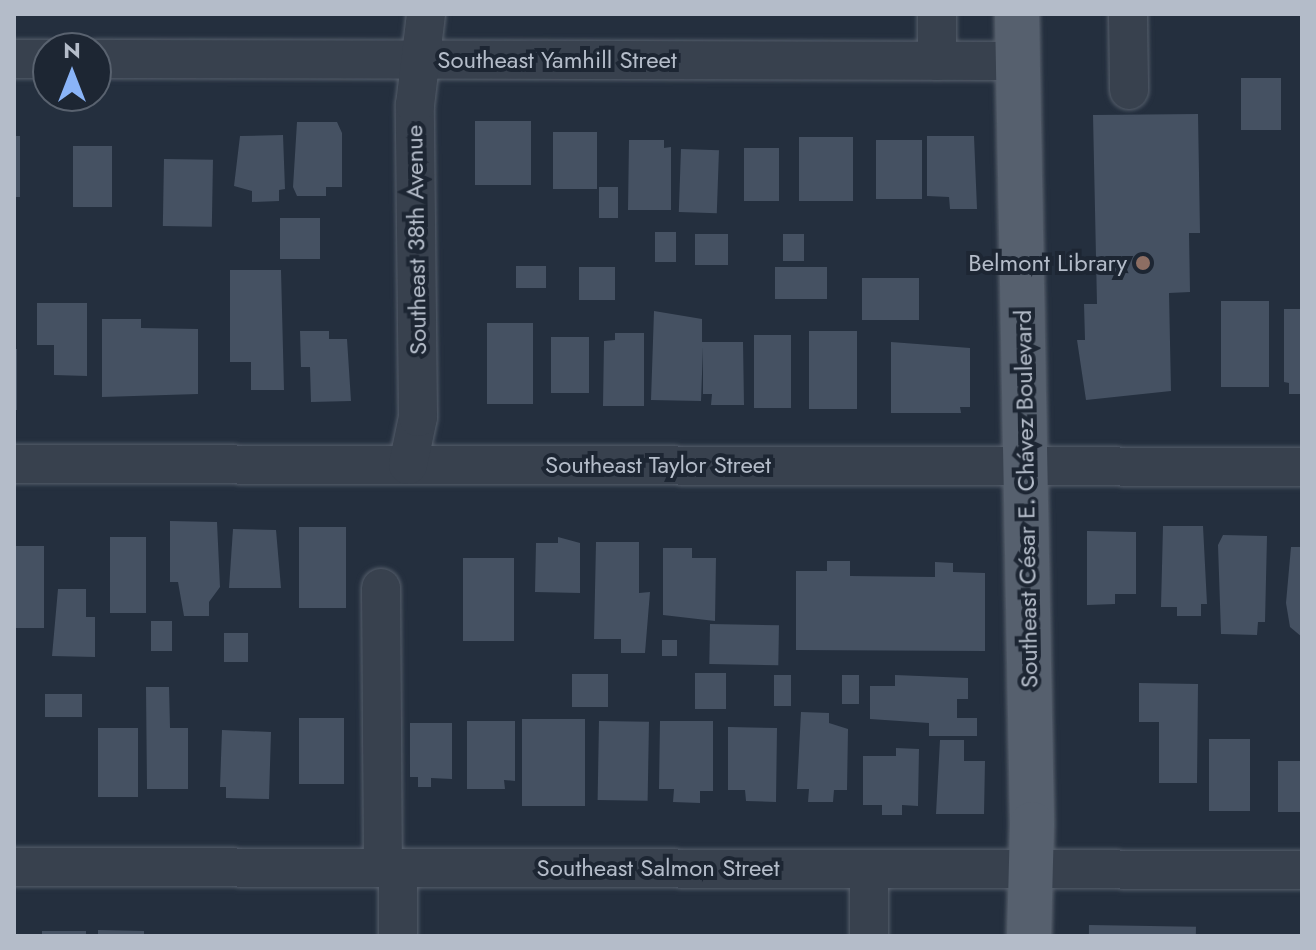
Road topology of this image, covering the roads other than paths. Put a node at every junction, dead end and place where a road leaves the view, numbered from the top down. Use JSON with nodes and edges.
{"nodes":[{"id":1,"x":426,"y":14,"type":"edge"},
{"id":2,"x":937,"y":14,"type":"edge"},
{"id":3,"x":1017,"y":14,"type":"edge"},
{"id":4,"x":1128,"y":14,"type":"edge"},
{"id":5,"x":112,"y":59,"type":"edge"},
{"id":6,"x":422,"y":60,"type":"junction"},
{"id":7,"x":937,"y":61,"type":"junction"},
{"id":8,"x":1017,"y":61,"type":"junction"},
{"id":9,"x":1129,"y":90,"type":"dead end"},
{"id":10,"x":14,"y":464,"type":"edge"},
{"id":11,"x":408,"y":465,"type":"junction"},
{"id":12,"x":1025,"y":466,"type":"junction"},
{"id":13,"x":1302,"y":467,"type":"edge"},
{"id":14,"x":381,"y":588,"type":"dead end"},
{"id":15,"x":14,"y":867,"type":"edge"},
{"id":16,"x":391,"y":868,"type":"junction"},
{"id":17,"x":869,"y":869,"type":"junction"},
{"id":18,"x":1031,"y":869,"type":"junction"},
{"id":19,"x":1302,"y":870,"type":"edge"},
{"id":20,"x":398,"y":936,"type":"edge"},
{"id":21,"x":869,"y":936,"type":"edge"},
{"id":22,"x":1029,"y":936,"type":"edge"}],
"edges":[{"from":1,"to":6,"type":"street","name":"Southeast 38th Avenue"},
{"from":2,"to":7,"type":"street"},
{"from":3,"to":8,"type":"main road","name":"Southeast César E. Chávez Boulevard"},
{"from":4,"to":9,"type":"street"},
{"from":5,"to":6,"type":"street","name":"Southeast Yamhill Street"},
{"from":6,"to":7,"type":"street","name":"Southeast Yamhill Street"},
{"from":6,"to":11,"type":"street","name":"Southeast 38th Avenue"},
{"from":7,"to":8,"type":"street","name":"Southeast Yamhill Street"},
{"from":8,"to":12,"type":"main road","name":"Southeast César E. Chávez Boulevard"},
{"from":10,"to":11,"type":"street","name":"Southeast Taylor Street"},
{"from":11,"to":12,"type":"street","name":"Southeast Taylor Street"},
{"from":12,"to":13,"type":"street","name":"Southeast Taylor Street"},
{"from":12,"to":18,"type":"main road","name":"Southeast César E. Chávez Boulevard"},
{"from":14,"to":16,"type":"street"},
{"from":15,"to":16,"type":"street","name":"Southeast Salmon Street"},
{"from":16,"to":17,"type":"street","name":"Southeast Salmon Street"},
{"from":16,"to":20,"type":"street"},
{"from":17,"to":18,"type":"street","name":"Southeast Salmon Street"},
{"from":17,"to":21,"type":"street"},
{"from":18,"to":19,"type":"street","name":"Southeast Salmon Street"},
{"from":18,"to":22,"type":"main road","name":"Southeast César E. Chávez Boulevard"}]}
